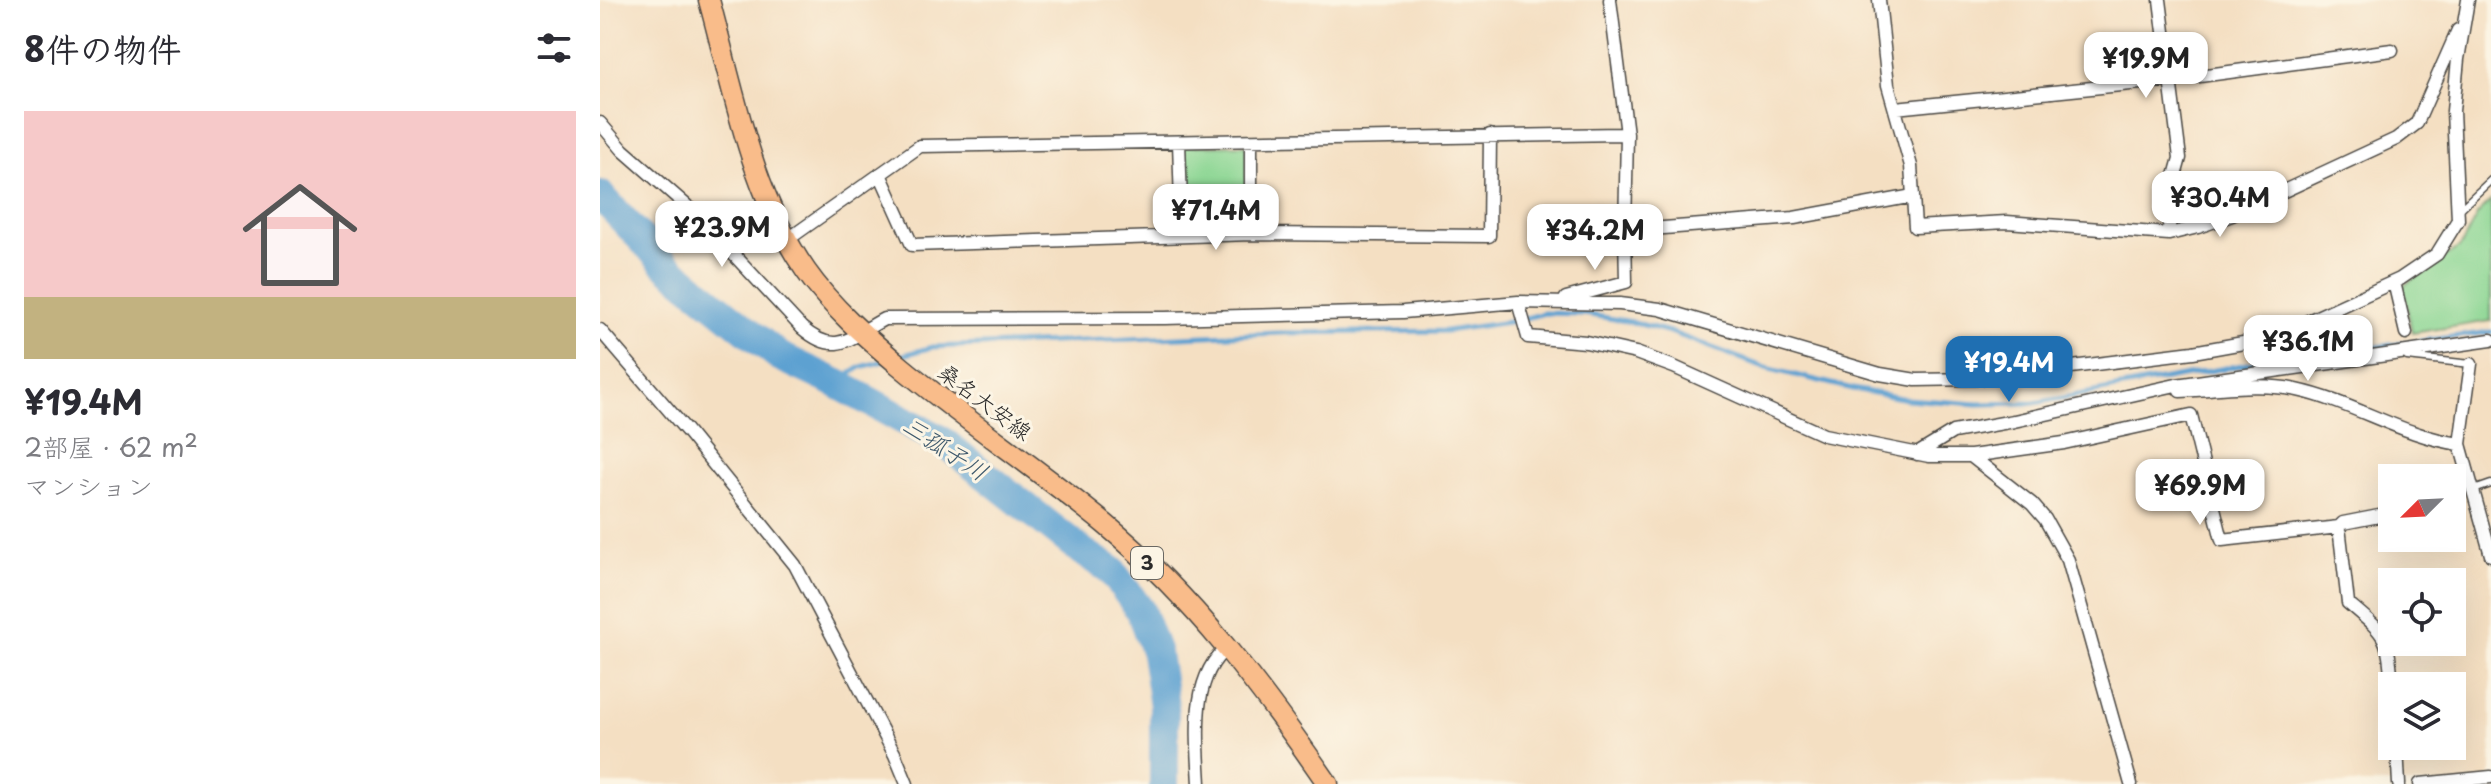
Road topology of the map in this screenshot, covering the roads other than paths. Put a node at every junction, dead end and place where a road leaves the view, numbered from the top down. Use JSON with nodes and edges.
{"nodes":[{"id":1,"x":709,"y":0,"type":"edge"},
{"id":2,"x":1610,"y":0,"type":"edge"},
{"id":3,"x":1879,"y":0,"type":"edge"},
{"id":4,"x":2160,"y":0,"type":"edge"},
{"id":5,"x":2468,"y":4,"type":"edge"},
{"id":6,"x":2392,"y":50,"type":"dead end"},
{"id":7,"x":2170,"y":80,"type":"junction"},
{"id":8,"x":1895,"y":108,"type":"junction"},
{"id":9,"x":600,"y":123,"type":"edge"},
{"id":10,"x":1621,"y":134,"type":"dead end"},
{"id":11,"x":1490,"y":135,"type":"junction"},
{"id":12,"x":1251,"y":141,"type":"junction"},
{"id":13,"x":1179,"y":142,"type":"junction"},
{"id":14,"x":880,"y":174,"type":"junction"},
{"id":15,"x":2491,"y":180,"type":"edge"},
{"id":16,"x":1913,"y":196,"type":"junction"},
{"id":17,"x":2458,"y":211,"type":"junction"},
{"id":18,"x":1625,"y":231,"type":"junction"},
{"id":19,"x":1251,"y":234,"type":"junction"},
{"id":20,"x":2169,"y":234,"type":"junction"},
{"id":21,"x":1182,"y":235,"type":"junction"},
{"id":22,"x":787,"y":240,"type":"junction"},
{"id":23,"x":2396,"y":288,"type":"junction"},
{"id":24,"x":1551,"y":302,"type":"junction"},
{"id":25,"x":1519,"y":306,"type":"junction"},
{"id":26,"x":600,"y":330,"type":"edge"},
{"id":27,"x":2406,"y":333,"type":"dead end"},
{"id":28,"x":865,"y":337,"type":"junction"},
{"id":29,"x":2491,"y":340,"type":"edge"},
{"id":30,"x":2392,"y":353,"type":"junction"},
{"id":31,"x":2471,"y":364,"type":"joint"},
{"id":32,"x":2119,"y":396,"type":"junction"},
{"id":33,"x":2460,"y":444,"type":"junction"},
{"id":34,"x":1917,"y":454,"type":"junction"},
{"id":35,"x":1971,"y":456,"type":"junction"},
{"id":36,"x":2467,"y":475,"type":"joint"},
{"id":37,"x":2491,"y":484,"type":"edge"},
{"id":38,"x":2471,"y":491,"type":"junction"},
{"id":39,"x":2378,"y":516,"type":"edge"},
{"id":40,"x":2339,"y":527,"type":"junction"},
{"id":41,"x":2491,"y":555,"type":"edge"},
{"id":42,"x":1228,"y":647,"type":"junction"},
{"id":43,"x":2391,"y":672,"type":"edge"},
{"id":44,"x":2398,"y":760,"type":"edge"},
{"id":45,"x":2491,"y":777,"type":"edge"},
{"id":46,"x":907,"y":784,"type":"edge"},
{"id":47,"x":1200,"y":784,"type":"edge"},
{"id":48,"x":1328,"y":784,"type":"edge"},
{"id":49,"x":2131,"y":784,"type":"edge"},
{"id":50,"x":2399,"y":784,"type":"edge"},
{"id":51,"x":2420,"y":784,"type":"edge"}],
"edges":[{"from":1,"to":22,"type":"main road","name":"桑名大安線","number":"3"},
{"from":2,"to":18,"type":"street"},
{"from":3,"to":8,"type":"street"},
{"from":4,"to":7,"type":"street"},
{"from":5,"to":17,"type":"street"},
{"from":5,"to":20,"type":"street"},
{"from":6,"to":7,"type":"street"},
{"from":7,"to":8,"type":"street"},
{"from":7,"to":20,"type":"street"},
{"from":8,"to":16,"type":"street"},
{"from":9,"to":28,"type":"street"},
{"from":10,"to":11,"type":"street"},
{"from":11,"to":12,"type":"street"},
{"from":11,"to":19,"type":"street"},
{"from":12,"to":13,"type":"street"},
{"from":12,"to":19,"type":"street"},
{"from":13,"to":14,"type":"street"},
{"from":13,"to":21,"type":"street"},
{"from":14,"to":21,"type":"street"},
{"from":14,"to":22,"type":"street"},
{"from":15,"to":17,"type":"lane"},
{"from":16,"to":18,"type":"street"},
{"from":16,"to":20,"type":"street"},
{"from":17,"to":23,"type":"street"},
{"from":18,"to":24,"type":"street"},
{"from":19,"to":21,"type":"street"},
{"from":22,"to":28,"type":"main road","name":"桑名大安線","number":"3"},
{"from":23,"to":24,"type":"street"},
{"from":23,"to":27,"type":"street"},
{"from":24,"to":25,"type":"street"},
{"from":25,"to":28,"type":"street"},
{"from":25,"to":34,"type":"street"},
{"from":26,"to":46,"type":"street"},
{"from":28,"to":42,"type":"main road","name":"桑名大安線","number":"3"},
{"from":29,"to":30,"type":"street"},
{"from":30,"to":31,"type":"lane"},
{"from":30,"to":32,"type":"street"},
{"from":31,"to":33,"type":"street"},
{"from":32,"to":33,"type":"street"},
{"from":32,"to":34,"type":"street"},
{"from":33,"to":36,"type":"street"},
{"from":34,"to":35,"type":"street"},
{"from":35,"to":40,"type":"street"},
{"from":35,"to":49,"type":"street"},
{"from":36,"to":38,"type":"street"},
{"from":37,"to":38,"type":"lane"},
{"from":38,"to":41,"type":"street"},
{"from":39,"to":40,"type":"street"},
{"from":40,"to":43,"type":"street"},
{"from":42,"to":47,"type":"street"},
{"from":42,"to":48,"type":"main road","name":"桑名大安線","number":"3"},
{"from":44,"to":50,"type":"street"},
{"from":45,"to":51,"type":"street"}]}
